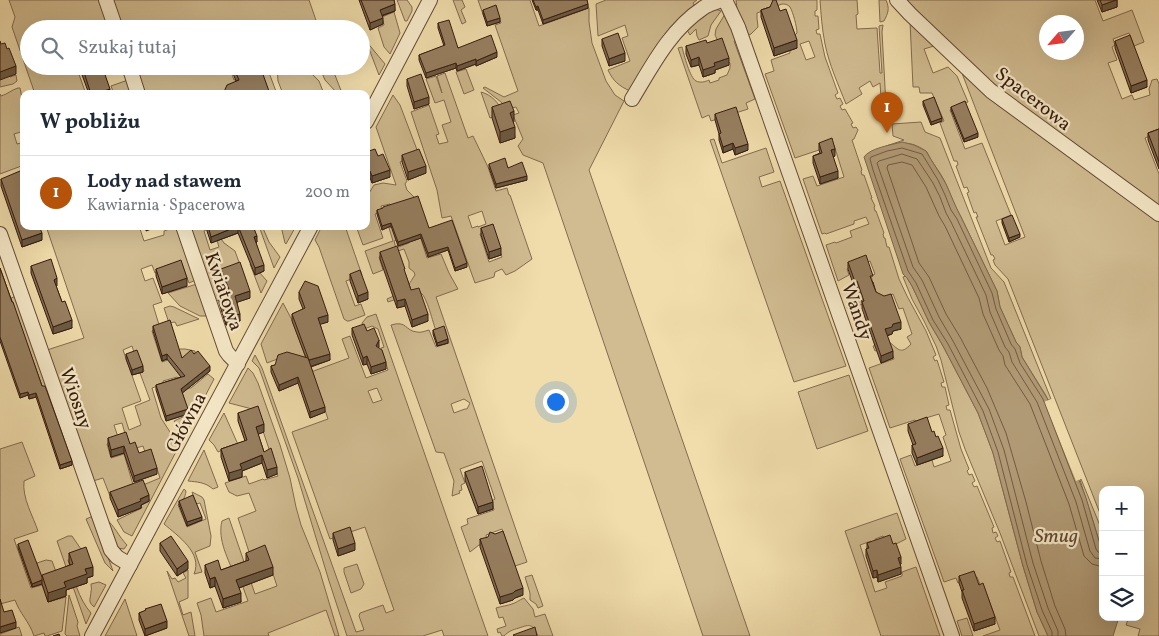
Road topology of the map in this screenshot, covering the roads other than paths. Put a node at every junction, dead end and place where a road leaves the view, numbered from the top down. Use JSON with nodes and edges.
{"nodes":[{"id":1,"x":106,"y":0,"type":"edge"},
{"id":2,"x":430,"y":0,"type":"edge"},
{"id":3,"x":721,"y":0,"type":"edge"},
{"id":4,"x":725,"y":0,"type":"edge"},
{"id":5,"x":897,"y":0,"type":"edge"},
{"id":6,"x":113,"y":20,"type":"edge"},
{"id":7,"x":132,"y":75,"type":"edge"},
{"id":8,"x":137,"y":90,"type":"edge"},
{"id":9,"x":632,"y":99,"type":"dead end"},
{"id":10,"x":370,"y":114,"type":"edge"},
{"id":11,"x":1159,"y":214,"type":"edge"},
{"id":12,"x":184,"y":230,"type":"edge"},
{"id":13,"x":308,"y":230,"type":"edge"},
{"id":14,"x":0,"y":234,"type":"edge"},
{"id":15,"x":238,"y":364,"type":"junction"},
{"id":16,"x":130,"y":565,"type":"junction"},
{"id":17,"x":92,"y":636,"type":"edge"},
{"id":18,"x":952,"y":636,"type":"edge"}],
"edges":[{"from":1,"to":6,"type":"street"},
{"from":2,"to":10,"type":"street"},
{"from":3,"to":9,"type":"street"},
{"from":4,"to":18,"type":"street","name":"Wandy"},
{"from":5,"to":11,"type":"street","name":"Spacerowa"},
{"from":7,"to":8,"type":"street"},
{"from":12,"to":15,"type":"street","name":"Kwiatowa"},
{"from":13,"to":15,"type":"street","name":"Główna"},
{"from":14,"to":16,"type":"street","name":"Wiosny"},
{"from":15,"to":16,"type":"street","name":"Główna"},
{"from":16,"to":17,"type":"street","name":"Główna"}]}
